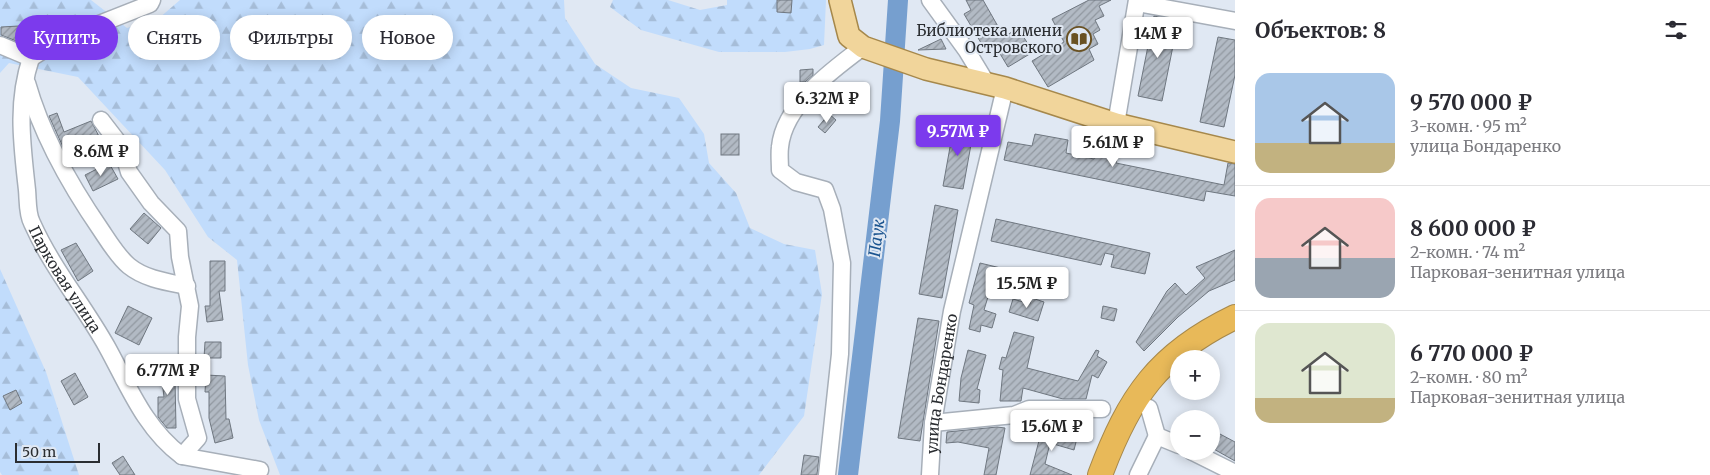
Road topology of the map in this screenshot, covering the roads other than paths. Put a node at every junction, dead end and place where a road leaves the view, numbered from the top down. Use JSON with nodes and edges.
{"nodes":[{"id":1,"x":152,"y":0,"type":"edge"},
{"id":2,"x":840,"y":0,"type":"edge"},
{"id":3,"x":930,"y":0,"type":"edge"},
{"id":4,"x":1137,"y":1,"type":"edge"},
{"id":5,"x":118,"y":17,"type":"edge"},
{"id":6,"x":1235,"y":21,"type":"edge"},
{"id":7,"x":0,"y":46,"type":"edge"},
{"id":8,"x":863,"y":47,"type":"junction"},
{"id":9,"x":15,"y":52,"type":"edge"},
{"id":10,"x":30,"y":60,"type":"edge"},
{"id":11,"x":25,"y":76,"type":"junction"},
{"id":12,"x":996,"y":86,"type":"junction"},
{"id":13,"x":102,"y":120,"type":"dead end"},
{"id":14,"x":1116,"y":124,"type":"junction"},
{"id":15,"x":1235,"y":152,"type":"edge"},
{"id":16,"x":187,"y":286,"type":"junction"},
{"id":17,"x":1235,"y":317,"type":"edge"},
{"id":18,"x":1149,"y":408,"type":"dead end"},
{"id":19,"x":1102,"y":409,"type":"dead end"},
{"id":20,"x":933,"y":423,"type":"junction"},
{"id":21,"x":1157,"y":436,"type":"junction"},
{"id":22,"x":1170,"y":441,"type":"edge"},
{"id":23,"x":182,"y":456,"type":"junction"},
{"id":24,"x":1210,"y":460,"type":"edge"},
{"id":25,"x":260,"y":470,"type":"dead end"},
{"id":26,"x":1235,"y":472,"type":"edge"},
{"id":27,"x":827,"y":475,"type":"edge"},
{"id":28,"x":930,"y":475,"type":"edge"},
{"id":29,"x":1100,"y":475,"type":"edge"},
{"id":30,"x":1138,"y":475,"type":"edge"}],
"edges":[{"from":1,"to":5,"type":"street"},
{"from":2,"to":8,"type":"main road"},
{"from":3,"to":12,"type":"street"},
{"from":4,"to":6,"type":"street"},
{"from":4,"to":14,"type":"street"},
{"from":7,"to":9,"type":"street"},
{"from":8,"to":12,"type":"main road"},
{"from":8,"to":27,"type":"street"},
{"from":10,"to":11,"type":"street","name":"Парковая улица"},
{"from":11,"to":16,"type":"street"},
{"from":11,"to":23,"type":"street","name":"Парковая улица"},
{"from":12,"to":14,"type":"main road"},
{"from":12,"to":20,"type":"street","name":"улица Бондаренко"},
{"from":13,"to":16,"type":"street"},
{"from":14,"to":15,"type":"main road"},
{"from":16,"to":23,"type":"street"},
{"from":17,"to":29,"type":"highway"},
{"from":18,"to":21,"type":"street"},
{"from":19,"to":20,"type":"street"},
{"from":20,"to":28,"type":"street","name":"улица Бондаренко"},
{"from":21,"to":22,"type":"street"},
{"from":21,"to":30,"type":"street"},
{"from":23,"to":25,"type":"street"},
{"from":24,"to":26,"type":"street"}]}
